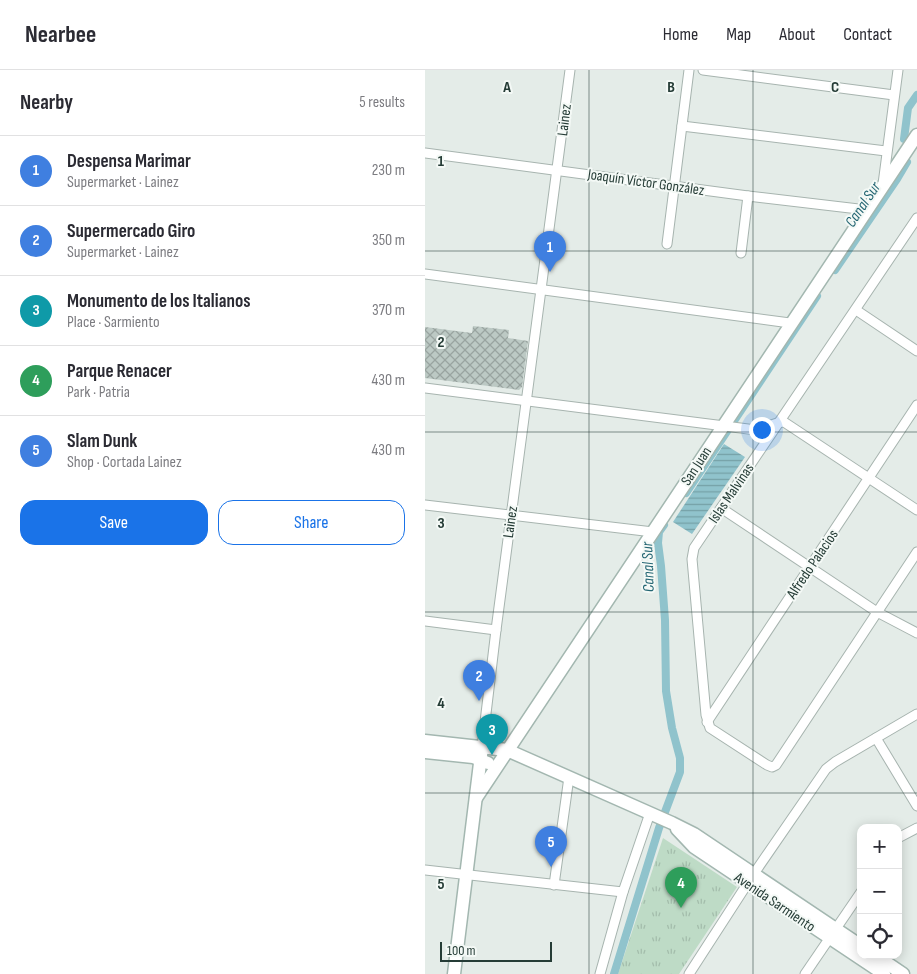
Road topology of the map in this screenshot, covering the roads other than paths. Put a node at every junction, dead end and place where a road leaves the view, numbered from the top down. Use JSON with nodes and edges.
{"nodes":[{"id":1,"x":570,"y":70,"type":"edge"},
{"id":2,"x":689,"y":70,"type":"edge"},
{"id":3,"x":703,"y":70,"type":"edge"},
{"id":4,"x":898,"y":70,"type":"edge"},
{"id":5,"x":895,"y":95,"type":"junction"},
{"id":6,"x":682,"y":126,"type":"junction"},
{"id":7,"x":917,"y":135,"type":"edge"},
{"id":8,"x":886,"y":152,"type":"junction"},
{"id":9,"x":425,"y":153,"type":"edge"},
{"id":10,"x":558,"y":170,"type":"junction"},
{"id":11,"x":883,"y":185,"type":"junction"},
{"id":12,"x":675,"y":186,"type":"junction"},
{"id":13,"x":748,"y":196,"type":"junction"},
{"id":14,"x":867,"y":210,"type":"junction"},
{"id":15,"x":917,"y":218,"type":"edge"},
{"id":16,"x":667,"y":244,"type":"dead end"},
{"id":17,"x":741,"y":253,"type":"dead end"},
{"id":18,"x":425,"y":274,"type":"edge"},
{"id":19,"x":541,"y":290,"type":"junction"},
{"id":20,"x":856,"y":310,"type":"junction"},
{"id":21,"x":791,"y":323,"type":"junction"},
{"id":22,"x":917,"y":351,"type":"edge"},
{"id":23,"x":425,"y":388,"type":"edge"},
{"id":24,"x":526,"y":401,"type":"junction"},
{"id":25,"x":917,"y":405,"type":"edge"},
{"id":26,"x":779,"y":422,"type":"junction"},
{"id":27,"x":721,"y":427,"type":"junction"},
{"id":28,"x":753,"y":430,"type":"junction"},
{"id":29,"x":764,"y":444,"type":"junction"},
{"id":30,"x":868,"y":479,"type":"junction"},
{"id":31,"x":425,"y":505,"type":"edge"},
{"id":32,"x":721,"y":508,"type":"junction"},
{"id":33,"x":917,"y":510,"type":"edge"},
{"id":34,"x":511,"y":516,"type":"junction"},
{"id":35,"x":653,"y":532,"type":"junction"},
{"id":36,"x":917,"y":552,"type":"edge"},
{"id":37,"x":809,"y":567,"type":"junction"},
{"id":38,"x":877,"y":612,"type":"junction"},
{"id":39,"x":425,"y":621,"type":"edge"},
{"id":40,"x":496,"y":630,"type":"junction"},
{"id":41,"x":917,"y":633,"type":"edge"},
{"id":42,"x":917,"y":714,"type":"edge"},
{"id":43,"x":707,"y":722,"type":"junction"},
{"id":44,"x":876,"y":738,"type":"junction"},
{"id":45,"x":425,"y":741,"type":"edge"},
{"id":46,"x":482,"y":747,"type":"junction"},
{"id":47,"x":507,"y":750,"type":"junction"},
{"id":48,"x":425,"y":752,"type":"edge"},
{"id":49,"x":481,"y":760,"type":"junction"},
{"id":50,"x":499,"y":762,"type":"junction"},
{"id":51,"x":569,"y":777,"type":"junction"},
{"id":52,"x":475,"y":798,"type":"junction"},
{"id":53,"x":917,"y":806,"type":"edge"},
{"id":54,"x":652,"y":814,"type":"junction"},
{"id":55,"x":917,"y":828,"type":"edge"},
{"id":56,"x":902,"y":836,"type":"edge"},
{"id":57,"x":425,"y":870,"type":"edge"},
{"id":58,"x":465,"y":875,"type":"junction"},
{"id":59,"x":750,"y":879,"type":"junction"},
{"id":60,"x":554,"y":885,"type":"junction"},
{"id":61,"x":623,"y":892,"type":"junction"},
{"id":62,"x":857,"y":898,"type":"edge"},
{"id":63,"x":833,"y":934,"type":"junction"},
{"id":64,"x":857,"y":944,"type":"edge"},
{"id":65,"x":881,"y":959,"type":"edge"},
{"id":66,"x":454,"y":974,"type":"edge"},
{"id":67,"x":600,"y":974,"type":"edge"},
{"id":68,"x":689,"y":974,"type":"edge"},
{"id":69,"x":805,"y":974,"type":"edge"},
{"id":70,"x":884,"y":974,"type":"edge"},
{"id":71,"x":903,"y":974,"type":"edge"}],
"edges":[{"from":1,"to":10,"type":"street","name":"Lainez"},
{"from":2,"to":6,"type":"street"},
{"from":3,"to":5,"type":"street"},
{"from":4,"to":5,"type":"street"},
{"from":5,"to":8,"type":"street"},
{"from":6,"to":8,"type":"street"},
{"from":6,"to":12,"type":"street"},
{"from":7,"to":11,"type":"street","name":"San Juan"},
{"from":8,"to":11,"type":"street"},
{"from":9,"to":10,"type":"street","name":"Joaquín Víctor González"},
{"from":10,"to":12,"type":"street","name":"Joaquín Víctor González"},
{"from":10,"to":19,"type":"street","name":"Lainez"},
{"from":11,"to":14,"type":"street","name":"San Juan"},
{"from":12,"to":13,"type":"street","name":"Joaquín Víctor González"},
{"from":12,"to":16,"type":"street"},
{"from":13,"to":14,"type":"street","name":"Joaquín Víctor González"},
{"from":13,"to":17,"type":"street"},
{"from":14,"to":21,"type":"street","name":"San Juan"},
{"from":15,"to":20,"type":"street","name":"Islas Malvinas"},
{"from":18,"to":19,"type":"street"},
{"from":19,"to":21,"type":"street"},
{"from":19,"to":24,"type":"street","name":"Lainez"},
{"from":20,"to":22,"type":"street"},
{"from":20,"to":26,"type":"street","name":"Islas Malvinas"},
{"from":21,"to":27,"type":"street","name":"San Juan"},
{"from":23,"to":24,"type":"street"},
{"from":24,"to":27,"type":"street"},
{"from":24,"to":34,"type":"street","name":"Lainez"},
{"from":25,"to":30,"type":"street","name":"Alfredo Palacios"},
{"from":26,"to":28,"type":"street"},
{"from":26,"to":29,"type":"street","name":"Islas Malvinas"},
{"from":26,"to":30,"type":"street"},
{"from":27,"to":28,"type":"street"},
{"from":27,"to":35,"type":"street","name":"San Juan"},
{"from":28,"to":29,"type":"street"},
{"from":29,"to":32,"type":"street","name":"Islas Malvinas"},
{"from":30,"to":33,"type":"street"},
{"from":30,"to":37,"type":"street","name":"Alfredo Palacios"},
{"from":31,"to":34,"type":"street"},
{"from":32,"to":37,"type":"street"},
{"from":32,"to":43,"type":"street","name":"Islas Malvinas"},
{"from":34,"to":35,"type":"street"},
{"from":34,"to":40,"type":"street","name":"Lainez"},
{"from":35,"to":47,"type":"street","name":"San Juan"},
{"from":36,"to":38,"type":"street"},
{"from":37,"to":38,"type":"street"},
{"from":37,"to":43,"type":"street","name":"Alfredo Palacios"},
{"from":38,"to":41,"type":"street"},
{"from":38,"to":43,"type":"street"},
{"from":39,"to":40,"type":"street"},
{"from":40,"to":46,"type":"street","name":"Lainez"},
{"from":42,"to":44,"type":"street"},
{"from":44,"to":53,"type":"street"},
{"from":44,"to":59,"type":"street"},
{"from":45,"to":46,"type":"street","name":"Avenida Sarmiento"},
{"from":46,"to":47,"type":"street","name":"Avenida Sarmiento"},
{"from":46,"to":49,"type":"street","name":"Lainez"},
{"from":47,"to":50,"type":"street","name":"San Juan"},
{"from":47,"to":51,"type":"street","name":"Avenida Sarmiento"},
{"from":48,"to":49,"type":"street"},
{"from":49,"to":50,"type":"street"},
{"from":49,"to":52,"type":"street","name":"Lainez"},
{"from":50,"to":52,"type":"street","name":"San Juan"},
{"from":51,"to":54,"type":"street","name":"Avenida Sarmiento"},
{"from":51,"to":60,"type":"street"},
{"from":52,"to":58,"type":"street","name":"Lainez"},
{"from":54,"to":59,"type":"street","name":"Avenida Sarmiento"},
{"from":54,"to":61,"type":"street"},
{"from":55,"to":56,"type":"street"},
{"from":57,"to":58,"type":"street"},
{"from":58,"to":60,"type":"street"},
{"from":58,"to":66,"type":"street","name":"Lainez"},
{"from":59,"to":63,"type":"street","name":"Avenida Sarmiento"},
{"from":59,"to":68,"type":"street"},
{"from":60,"to":61,"type":"street"},
{"from":61,"to":67,"type":"street"},
{"from":62,"to":63,"type":"street"},
{"from":63,"to":64,"type":"street","name":"Avenida Sarmiento"},
{"from":63,"to":69,"type":"street"},
{"from":63,"to":70,"type":"street","name":"Avenida Sarmiento"},
{"from":65,"to":71,"type":"street"}]}
